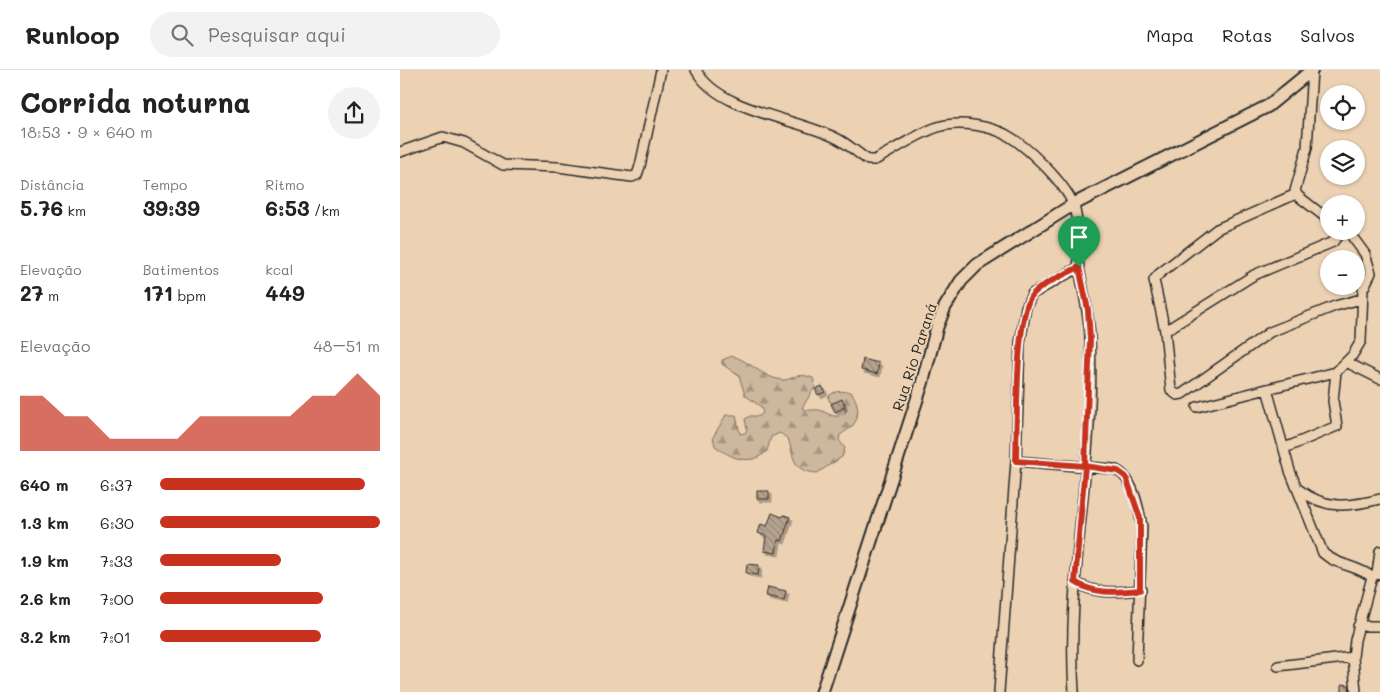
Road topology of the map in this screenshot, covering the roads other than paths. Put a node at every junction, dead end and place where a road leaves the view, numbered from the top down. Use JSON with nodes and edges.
{"nodes":[{"id":1,"x":661,"y":70,"type":"edge"},
{"id":2,"x":696,"y":70,"type":"edge"},
{"id":3,"x":1312,"y":70,"type":"edge"},
{"id":4,"x":400,"y":152,"type":"edge"},
{"id":5,"x":1296,"y":191,"type":"junction"},
{"id":6,"x":1074,"y":204,"type":"junction"},
{"id":7,"x":1320,"y":212,"type":"edge"},
{"id":8,"x":1334,"y":240,"type":"edge"},
{"id":9,"x":1355,"y":240,"type":"edge"},
{"id":10,"x":1079,"y":267,"type":"junction"},
{"id":11,"x":1375,"y":276,"type":"edge"},
{"id":12,"x":1362,"y":298,"type":"junction"},
{"id":13,"x":1165,"y":331,"type":"junction"},
{"id":14,"x":1346,"y":362,"type":"junction"},
{"id":15,"x":1336,"y":372,"type":"junction"},
{"id":16,"x":1380,"y":379,"type":"edge"},
{"id":17,"x":1267,"y":389,"type":"junction"},
{"id":18,"x":1197,"y":407,"type":"dead end"},
{"id":19,"x":1285,"y":448,"type":"junction"},
{"id":20,"x":1016,"y":461,"type":"junction"},
{"id":21,"x":1085,"y":466,"type":"junction"},
{"id":22,"x":1296,"y":487,"type":"junction"},
{"id":23,"x":1380,"y":499,"type":"edge"},
{"id":24,"x":1380,"y":552,"type":"edge"},
{"id":25,"x":1377,"y":575,"type":"edge"},
{"id":26,"x":1075,"y":582,"type":"junction"},
{"id":27,"x":1140,"y":590,"type":"junction"},
{"id":28,"x":1358,"y":626,"type":"junction"},
{"id":29,"x":1380,"y":626,"type":"edge"},
{"id":30,"x":1353,"y":657,"type":"junction"},
{"id":31,"x":1137,"y":660,"type":"dead end"},
{"id":32,"x":1278,"y":666,"type":"dead end"},
{"id":33,"x":822,"y":692,"type":"edge"},
{"id":34,"x":999,"y":692,"type":"edge"},
{"id":35,"x":1074,"y":692,"type":"edge"},
{"id":36,"x":1356,"y":692,"type":"edge"}],
"edges":[{"from":1,"to":4,"type":"street"},
{"from":2,"to":6,"type":"street"},
{"from":3,"to":5,"type":"street"},
{"from":3,"to":6,"type":"street","name":"Rua Rio Paraná"},
{"from":5,"to":7,"type":"street"},
{"from":5,"to":13,"type":"street"},
{"from":6,"to":10,"type":"street"},
{"from":6,"to":33,"type":"street","name":"Rua Rio Paraná"},
{"from":8,"to":13,"type":"street"},
{"from":9,"to":11,"type":"street"},
{"from":10,"to":20,"type":"street"},
{"from":10,"to":21,"type":"street"},
{"from":11,"to":12,"type":"street"},
{"from":12,"to":13,"type":"street"},
{"from":12,"to":14,"type":"street"},
{"from":14,"to":15,"type":"street"},
{"from":14,"to":16,"type":"street"},
{"from":15,"to":17,"type":"street"},
{"from":15,"to":19,"type":"street"},
{"from":17,"to":18,"type":"street"},
{"from":17,"to":19,"type":"street"},
{"from":19,"to":22,"type":"street"},
{"from":20,"to":21,"type":"street"},
{"from":20,"to":34,"type":"street"},
{"from":21,"to":26,"type":"street"},
{"from":21,"to":27,"type":"street"},
{"from":22,"to":23,"type":"street"},
{"from":22,"to":25,"type":"street"},
{"from":24,"to":25,"type":"street"},
{"from":25,"to":28,"type":"street"},
{"from":26,"to":27,"type":"street"},
{"from":26,"to":35,"type":"street"},
{"from":27,"to":31,"type":"street"},
{"from":28,"to":29,"type":"street"},
{"from":28,"to":30,"type":"street"},
{"from":30,"to":32,"type":"street"},
{"from":30,"to":36,"type":"street"}]}
